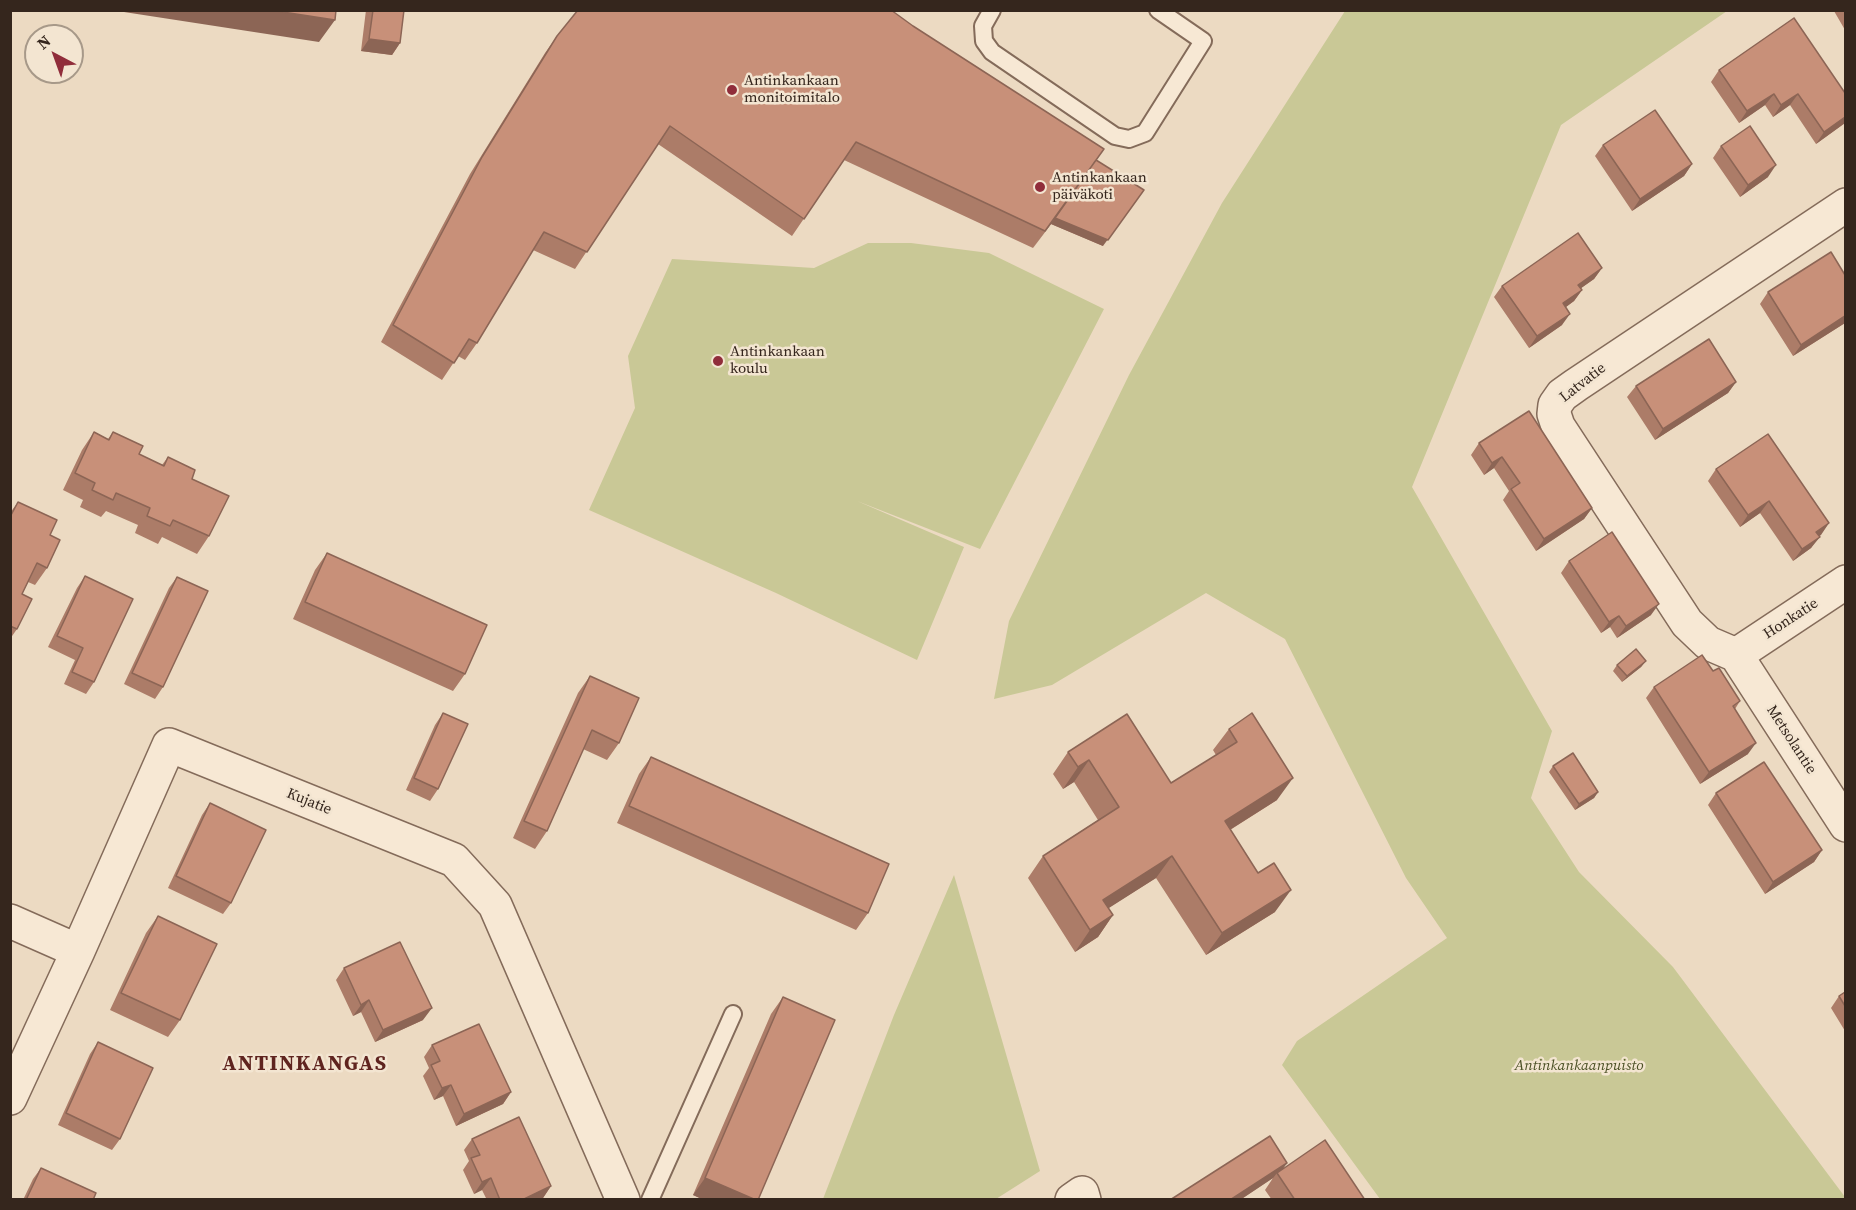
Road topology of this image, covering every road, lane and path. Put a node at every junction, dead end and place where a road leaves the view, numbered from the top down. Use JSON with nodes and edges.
{"nodes":[{"id":1,"x":992,"y":10,"type":"edge"},
{"id":2,"x":1158,"y":10,"type":"edge"},
{"id":3,"x":1845,"y":205,"type":"edge"},
{"id":4,"x":1845,"y":582,"type":"edge"},
{"id":5,"x":1736,"y":655,"type":"junction"},
{"id":6,"x":1845,"y":825,"type":"edge"},
{"id":7,"x":10,"y":921,"type":"edge"},
{"id":8,"x":78,"y":951,"type":"junction"},
{"id":9,"x":733,"y":1014,"type":"dead end"},
{"id":10,"x":10,"y":1098,"type":"edge"},
{"id":11,"x":623,"y":1200,"type":"edge"},
{"id":12,"x":650,"y":1200,"type":"edge"},
{"id":13,"x":1072,"y":1200,"type":"edge"},
{"id":14,"x":1084,"y":1200,"type":"edge"}],
"edges":[{"from":1,"to":2,"type":"lane"},
{"from":3,"to":5,"type":"street","name":"Latvatie"},
{"from":4,"to":5,"type":"street","name":"Honkatie"},
{"from":5,"to":6,"type":"street","name":"Metsolantie"},
{"from":7,"to":8,"type":"street"},
{"from":8,"to":10,"type":"street","name":"Kujatie"},
{"from":8,"to":11,"type":"street","name":"Kujatie"},
{"from":9,"to":12,"type":"lane"},
{"from":13,"to":14,"type":"street"}]}
